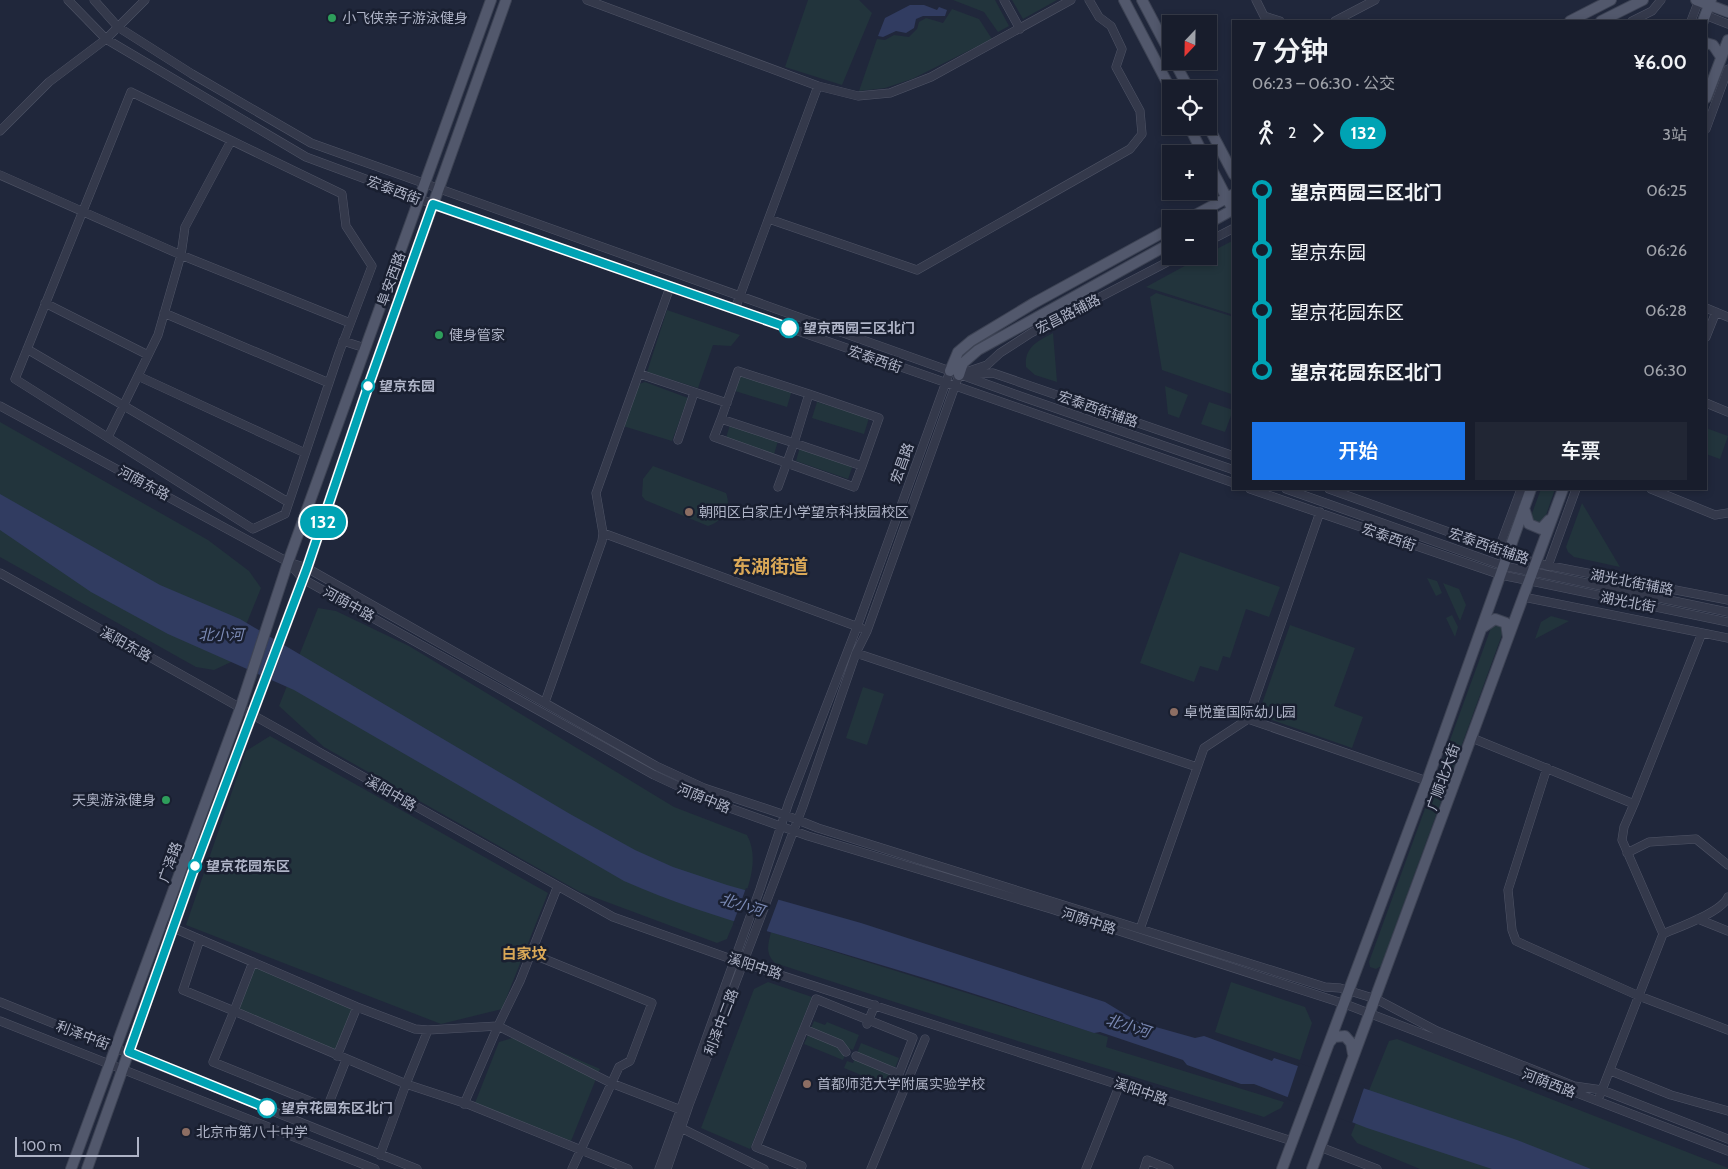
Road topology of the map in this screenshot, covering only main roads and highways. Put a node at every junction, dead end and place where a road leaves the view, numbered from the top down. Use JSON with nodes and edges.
{"nodes":[{"id":1,"x":491,"y":0,"type":"edge"},
{"id":2,"x":506,"y":0,"type":"edge"},
{"id":3,"x":1124,"y":0,"type":"edge"},
{"id":4,"x":1142,"y":0,"type":"edge"},
{"id":5,"x":1611,"y":0,"type":"edge"},
{"id":6,"x":1643,"y":0,"type":"edge"},
{"id":7,"x":1698,"y":0,"type":"edge"},
{"id":8,"x":1710,"y":2,"type":"edge"},
{"id":9,"x":1599,"y":3,"type":"edge"},
{"id":10,"x":1728,"y":12,"type":"edge"},
{"id":11,"x":1704,"y":18,"type":"edge"},
{"id":12,"x":1572,"y":20,"type":"edge"},
{"id":13,"x":1603,"y":20,"type":"edge"},
{"id":14,"x":1162,"y":38,"type":"edge"},
{"id":15,"x":1728,"y":40,"type":"edge"},
{"id":16,"x":1707,"y":43,"type":"edge"},
{"id":17,"x":1721,"y":57,"type":"junction"},
{"id":18,"x":1166,"y":80,"type":"edge"},
{"id":19,"x":1707,"y":95,"type":"edge"},
{"id":20,"x":1213,"y":135,"type":"edge"},
{"id":21,"x":1232,"y":171,"type":"edge"},
{"id":22,"x":1217,"y":176,"type":"edge"},
{"id":23,"x":1230,"y":196,"type":"edge"},
{"id":24,"x":1204,"y":210,"type":"edge"},
{"id":25,"x":1232,"y":211,"type":"edge"},
{"id":26,"x":1217,"y":219,"type":"edge"},
{"id":27,"x":1162,"y":233,"type":"edge"},
{"id":28,"x":1162,"y":248,"type":"edge"},
{"id":29,"x":1531,"y":490,"type":"edge"},
{"id":30,"x":1563,"y":490,"type":"edge"},
{"id":31,"x":1524,"y":508,"type":"junction"},
{"id":32,"x":1552,"y":518,"type":"junction"},
{"id":33,"x":288,"y":562,"type":"joint"},
{"id":34,"x":307,"y":568,"type":"joint"},
{"id":35,"x":1482,"y":628,"type":"junction"},
{"id":36,"x":1508,"y":638,"type":"junction"},
{"id":37,"x":1326,"y":1048,"type":"junction"},
{"id":38,"x":1353,"y":1058,"type":"junction"},
{"id":39,"x":71,"y":1169,"type":"edge"},
{"id":40,"x":87,"y":1169,"type":"edge"},
{"id":41,"x":1282,"y":1169,"type":"edge"},
{"id":42,"x":1312,"y":1169,"type":"edge"}],
"edges":[{"from":1,"to":33,"type":"main road","name":"阜安西路"},
{"from":2,"to":34,"type":"main road","name":"阜安西路"},
{"from":3,"to":18,"type":"main road"},
{"from":4,"to":14,"type":"main road"},
{"from":5,"to":9,"type":"main road"},
{"from":6,"to":13,"type":"main road"},
{"from":7,"to":8,"type":"main road"},
{"from":8,"to":10,"type":"main road"},
{"from":8,"to":11,"type":"main road"},
{"from":9,"to":12,"type":"main road"},
{"from":15,"to":17,"type":"main road"},
{"from":16,"to":17,"type":"main road"},
{"from":17,"to":19,"type":"main road"},
{"from":20,"to":21,"type":"main road"},
{"from":22,"to":23,"type":"main road"},
{"from":23,"to":24,"type":"main road"},
{"from":25,"to":26,"type":"main road"},
{"from":27,"to":28,"type":"main road","name":"宏昌路"},
{"from":29,"to":31,"type":"main road","name":"广顺北大街"},
{"from":30,"to":32,"type":"main road","name":"广顺北大街"},
{"from":31,"to":32,"type":"main road"},
{"from":31,"to":35,"type":"main road","name":"广顺北大街"},
{"from":32,"to":36,"type":"main road","name":"广顺北大街"},
{"from":33,"to":39,"type":"main road","name":"广泽路"},
{"from":34,"to":40,"type":"main road","name":"广泽路"},
{"from":35,"to":36,"type":"main road"},
{"from":35,"to":37,"type":"main road","name":"广顺北大街"},
{"from":36,"to":38,"type":"main road","name":"广顺北大街"},
{"from":37,"to":38,"type":"main road"},
{"from":37,"to":41,"type":"main road","name":"广顺北大街"},
{"from":38,"to":42,"type":"main road","name":"广顺北大街"}]}
